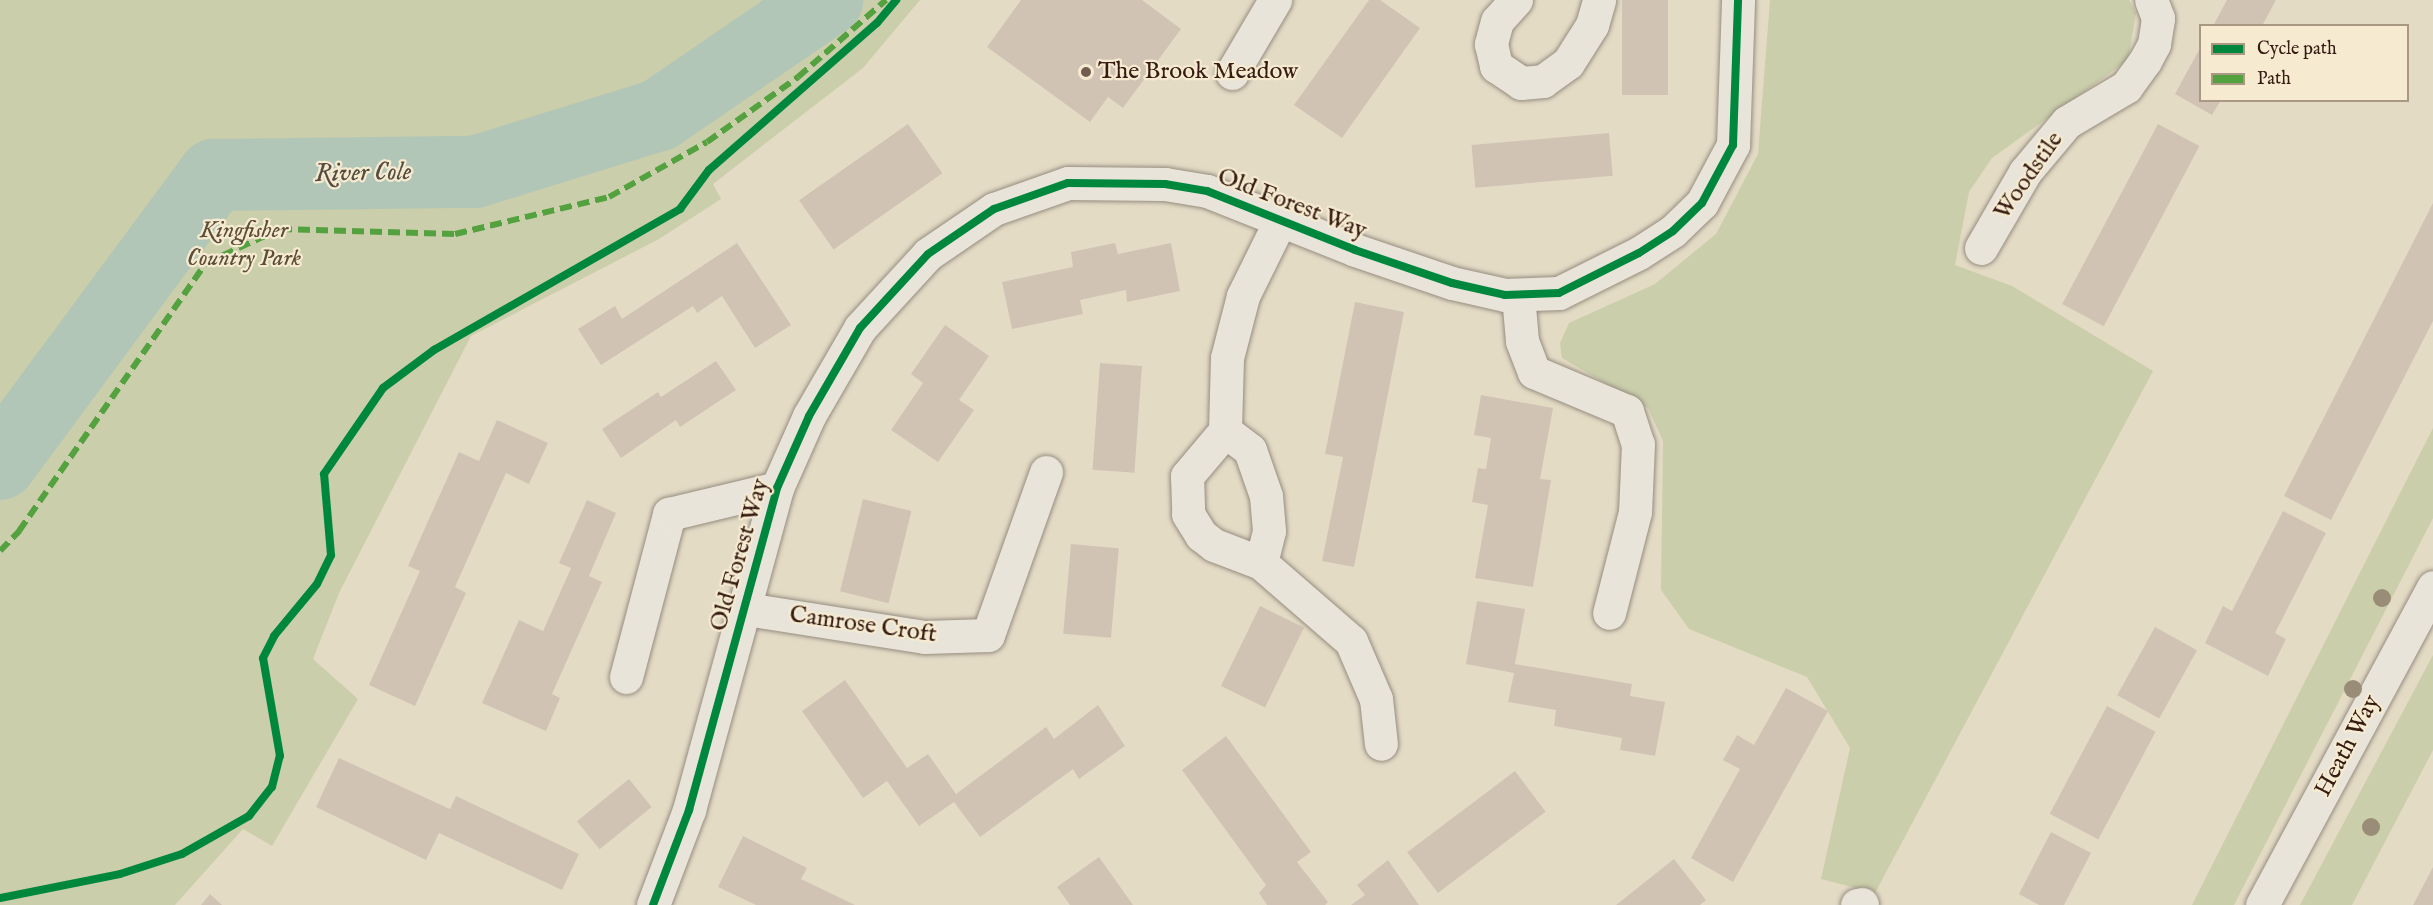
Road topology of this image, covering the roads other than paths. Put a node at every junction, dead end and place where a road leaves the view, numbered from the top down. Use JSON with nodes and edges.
{"nodes":[{"id":1,"x":1516,"y":0,"type":"edge"},
{"id":2,"x":1599,"y":0,"type":"edge"},
{"id":3,"x":1738,"y":0,"type":"edge"},
{"id":4,"x":2151,"y":0,"type":"edge"},
{"id":5,"x":1262,"y":4,"type":"edge"},
{"id":6,"x":1232,"y":73,"type":"dead end"},
{"id":7,"x":1280,"y":221,"type":"junction"},
{"id":8,"x":1981,"y":248,"type":"dead end"},
{"id":9,"x":1518,"y":295,"type":"junction"},
{"id":10,"x":1225,"y":431,"type":"junction"},
{"id":11,"x":1046,"y":472,"type":"dead end"},
{"id":12,"x":777,"y":488,"type":"junction"},
{"id":13,"x":1261,"y":563,"type":"junction"},
{"id":14,"x":2433,"y":587,"type":"edge"},
{"id":15,"x":746,"y":609,"type":"junction"},
{"id":16,"x":1609,"y":613,"type":"dead end"},
{"id":17,"x":627,"y":677,"type":"dead end"},
{"id":18,"x":1381,"y":744,"type":"dead end"},
{"id":19,"x":653,"y":905,"type":"edge"},
{"id":20,"x":2262,"y":905,"type":"edge"}],
"edges":[{"from":1,"to":2,"type":"street"},
{"from":3,"to":9,"type":"street","name":"Old Forest Way"},
{"from":4,"to":8,"type":"street","name":"Woodstile"},
{"from":5,"to":6,"type":"street"},
{"from":7,"to":9,"type":"street","name":"Old Forest Way"},
{"from":7,"to":10,"type":"street"},
{"from":7,"to":12,"type":"street","name":"Old Forest Way"},
{"from":9,"to":16,"type":"street"},
{"from":10,"to":13,"type":"street"},
{"from":10,"to":13,"type":"street"},
{"from":11,"to":15,"type":"street","name":"Camrose Croft"},
{"from":12,"to":15,"type":"street","name":"Old Forest Way"},
{"from":12,"to":17,"type":"street"},
{"from":13,"to":18,"type":"street"},
{"from":14,"to":20,"type":"street","name":"Heath Way"},
{"from":15,"to":19,"type":"street","name":"Old Forest Way"}]}
